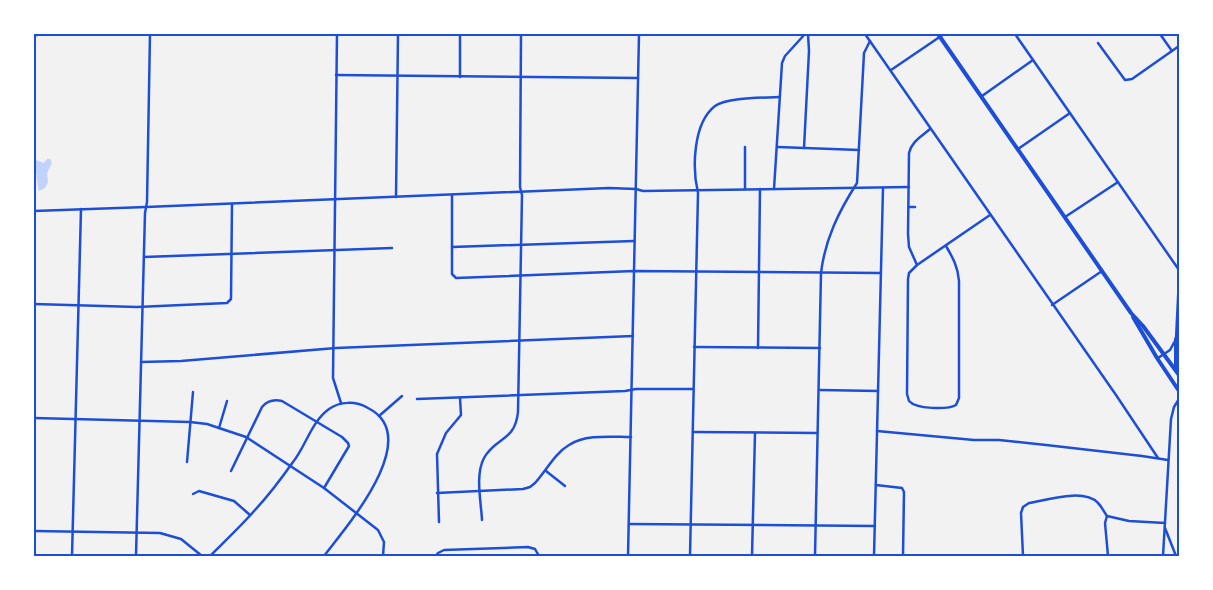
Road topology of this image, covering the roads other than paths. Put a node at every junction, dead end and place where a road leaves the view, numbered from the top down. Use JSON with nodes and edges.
{"nodes":[{"id":1,"x":38,"y":34,"type":"edge"},
{"id":2,"x":150,"y":34,"type":"edge"},
{"id":3,"x":337,"y":34,"type":"edge"},
{"id":4,"x":398,"y":34,"type":"edge"},
{"id":5,"x":460,"y":34,"type":"edge"},
{"id":6,"x":521,"y":34,"type":"edge"},
{"id":7,"x":639,"y":34,"type":"edge"},
{"id":8,"x":806,"y":34,"type":"edge"},
{"id":9,"x":865,"y":34,"type":"edge"},
{"id":10,"x":944,"y":34,"type":"edge"},
{"id":11,"x":1015,"y":34,"type":"edge"},
{"id":12,"x":1160,"y":34,"type":"edge"},
{"id":13,"x":34,"y":35,"type":"edge"},
{"id":14,"x":801,"y":35,"type":"edge"},
{"id":15,"x":939,"y":35,"type":"edge"},
{"id":16,"x":870,"y":41,"type":"junction"},
{"id":17,"x":1098,"y":43,"type":"dead end"},
{"id":18,"x":1179,"y":46,"type":"edge"},
{"id":19,"x":1172,"y":52,"type":"junction"},
{"id":20,"x":1033,"y":60,"type":"junction"},
{"id":21,"x":891,"y":70,"type":"junction"},
{"id":22,"x":336,"y":75,"type":"junction"},
{"id":23,"x":397,"y":76,"type":"junction"},
{"id":24,"x":460,"y":77,"type":"junction"},
{"id":25,"x":521,"y":77,"type":"junction"},
{"id":26,"x":638,"y":78,"type":"junction"},
{"id":27,"x":982,"y":96,"type":"junction"},
{"id":28,"x":780,"y":97,"type":"junction"},
{"id":29,"x":1070,"y":113,"type":"junction"},
{"id":30,"x":930,"y":128,"type":"junction"},
{"id":31,"x":745,"y":147,"type":"dead end"},
{"id":32,"x":778,"y":147,"type":"junction"},
{"id":33,"x":804,"y":148,"type":"junction"},
{"id":34,"x":1018,"y":149,"type":"junction"},
{"id":35,"x":859,"y":150,"type":"junction"},
{"id":36,"x":1118,"y":182,"type":"junction"},
{"id":37,"x":909,"y":187,"type":"junction"},
{"id":38,"x":853,"y":188,"type":"junction"},
{"id":39,"x":882,"y":188,"type":"junction"},
{"id":40,"x":636,"y":189,"type":"junction"},
{"id":41,"x":697,"y":189,"type":"junction"},
{"id":42,"x":745,"y":189,"type":"junction"},
{"id":43,"x":760,"y":189,"type":"junction"},
{"id":44,"x":774,"y":189,"type":"junction"},
{"id":45,"x":520,"y":192,"type":"junction"},
{"id":46,"x":452,"y":195,"type":"junction"},
{"id":47,"x":396,"y":197,"type":"junction"},
{"id":48,"x":335,"y":199,"type":"junction"},
{"id":49,"x":232,"y":204,"type":"junction"},
{"id":50,"x":146,"y":207,"type":"junction"},
{"id":51,"x":909,"y":207,"type":"junction"},
{"id":52,"x":915,"y":207,"type":"dead end"},
{"id":53,"x":81,"y":210,"type":"junction"},
{"id":54,"x":34,"y":211,"type":"edge"},
{"id":55,"x":990,"y":215,"type":"junction"},
{"id":56,"x":1065,"y":217,"type":"junction"},
{"id":57,"x":634,"y":241,"type":"junction"},
{"id":58,"x":521,"y":246,"type":"junction"},
{"id":59,"x":946,"y":246,"type":"junction"},
{"id":60,"x":452,"y":247,"type":"junction"},
{"id":61,"x":392,"y":248,"type":"dead end"},
{"id":62,"x":334,"y":250,"type":"junction"},
{"id":63,"x":232,"y":253,"type":"junction"},
{"id":64,"x":144,"y":257,"type":"junction"},
{"id":65,"x":917,"y":265,"type":"junction"},
{"id":66,"x":1179,"y":270,"type":"edge"},
{"id":67,"x":634,"y":271,"type":"junction"},
{"id":68,"x":1102,"y":271,"type":"junction"},
{"id":69,"x":696,"y":272,"type":"junction"},
{"id":70,"x":759,"y":272,"type":"junction"},
{"id":71,"x":821,"y":273,"type":"junction"},
{"id":72,"x":880,"y":273,"type":"junction"},
{"id":73,"x":521,"y":275,"type":"junction"},
{"id":74,"x":1179,"y":279,"type":"edge"},
{"id":75,"x":34,"y":304,"type":"edge"},
{"id":76,"x":78,"y":305,"type":"junction"},
{"id":77,"x":1052,"y":305,"type":"junction"},
{"id":78,"x":143,"y":306,"type":"junction"},
{"id":79,"x":1131,"y":313,"type":"junction"},
{"id":80,"x":633,"y":336,"type":"junction"},
{"id":81,"x":1176,"y":339,"type":"junction"},
{"id":82,"x":520,"y":341,"type":"junction"},
{"id":83,"x":694,"y":347,"type":"junction"},
{"id":84,"x":333,"y":348,"type":"junction"},
{"id":85,"x":758,"y":348,"type":"junction"},
{"id":86,"x":820,"y":348,"type":"junction"},
{"id":87,"x":1164,"y":354,"type":"junction"},
{"id":88,"x":1157,"y":358,"type":"junction"},
{"id":89,"x":141,"y":362,"type":"junction"},
{"id":90,"x":1176,"y":370,"type":"junction"},
{"id":91,"x":1179,"y":375,"type":"edge"},
{"id":92,"x":693,"y":389,"type":"junction"},
{"id":93,"x":632,"y":390,"type":"junction"},
{"id":94,"x":819,"y":390,"type":"junction"},
{"id":95,"x":1179,"y":390,"type":"edge"},
{"id":96,"x":878,"y":391,"type":"junction"},
{"id":97,"x":193,"y":392,"type":"dead end"},
{"id":98,"x":518,"y":395,"type":"junction"},
{"id":99,"x":402,"y":396,"type":"dead end"},
{"id":100,"x":460,"y":398,"type":"junction"},
{"id":101,"x":1179,"y":398,"type":"edge"},
{"id":102,"x":417,"y":399,"type":"dead end"},
{"id":103,"x":227,"y":402,"type":"dead end"},
{"id":104,"x":341,"y":403,"type":"junction"},
{"id":105,"x":379,"y":416,"type":"junction"},
{"id":106,"x":34,"y":418,"type":"edge"},
{"id":107,"x":76,"y":418,"type":"junction"},
{"id":108,"x":139,"y":420,"type":"junction"},
{"id":109,"x":190,"y":422,"type":"junction"},
{"id":110,"x":316,"y":422,"type":"junction"},
{"id":111,"x":219,"y":428,"type":"junction"},
{"id":112,"x":877,"y":431,"type":"junction"},
{"id":113,"x":693,"y":432,"type":"junction"},
{"id":114,"x":755,"y":433,"type":"junction"},
{"id":115,"x":817,"y":433,"type":"junction"},
{"id":116,"x":246,"y":437,"type":"junction"},
{"id":117,"x":630,"y":437,"type":"junction"},
{"id":118,"x":1158,"y":458,"type":"junction"},
{"id":119,"x":1169,"y":460,"type":"junction"},
{"id":120,"x":187,"y":462,"type":"dead end"},
{"id":121,"x":290,"y":466,"type":"junction"},
{"id":122,"x":231,"y":471,"type":"dead end"},
{"id":123,"x":546,"y":471,"type":"junction"},
{"id":124,"x":876,"y":485,"type":"junction"},
{"id":125,"x":565,"y":486,"type":"dead end"},
{"id":126,"x":324,"y":488,"type":"junction"},
{"id":127,"x":480,"y":491,"type":"junction"},
{"id":128,"x":437,"y":492,"type":"junction"},
{"id":129,"x":193,"y":494,"type":"dead end"},
{"id":130,"x":356,"y":512,"type":"junction"},
{"id":131,"x":250,"y":515,"type":"junction"},
{"id":132,"x":1107,"y":516,"type":"junction"},
{"id":133,"x":482,"y":520,"type":"dead end"},
{"id":134,"x":439,"y":522,"type":"dead end"},
{"id":135,"x":1166,"y":523,"type":"junction"},
{"id":136,"x":628,"y":524,"type":"junction"},
{"id":137,"x":691,"y":525,"type":"junction"},
{"id":138,"x":753,"y":525,"type":"junction"},
{"id":139,"x":815,"y":526,"type":"junction"},
{"id":140,"x":875,"y":526,"type":"junction"},
{"id":141,"x":1165,"y":528,"type":"junction"},
{"id":142,"x":34,"y":531,"type":"edge"},
{"id":143,"x":73,"y":532,"type":"junction"},
{"id":144,"x":137,"y":533,"type":"junction"},
{"id":145,"x":72,"y":556,"type":"edge"},
{"id":146,"x":136,"y":556,"type":"edge"},
{"id":147,"x":202,"y":556,"type":"edge"},
{"id":148,"x":210,"y":556,"type":"edge"},
{"id":149,"x":324,"y":556,"type":"edge"},
{"id":150,"x":383,"y":556,"type":"edge"},
{"id":151,"x":436,"y":556,"type":"edge"},
{"id":152,"x":539,"y":556,"type":"edge"},
{"id":153,"x":628,"y":556,"type":"edge"},
{"id":154,"x":690,"y":556,"type":"edge"},
{"id":155,"x":752,"y":556,"type":"edge"},
{"id":156,"x":815,"y":556,"type":"edge"},
{"id":157,"x":874,"y":556,"type":"edge"},
{"id":158,"x":904,"y":556,"type":"edge"},
{"id":159,"x":1022,"y":556,"type":"edge"},
{"id":160,"x":1108,"y":556,"type":"edge"},
{"id":161,"x":1163,"y":556,"type":"edge"},
{"id":162,"x":1176,"y":556,"type":"edge"}],
"edges":[{"from":1,"to":13,"type":"main road"},
{"from":2,"to":50,"type":"street"},
{"from":3,"to":22,"type":"street"},
{"from":4,"to":23,"type":"street"},
{"from":5,"to":24,"type":"street"},
{"from":6,"to":25,"type":"street"},
{"from":7,"to":26,"type":"street"},
{"from":8,"to":14,"type":"street"},
{"from":8,"to":33,"type":"street"},
{"from":9,"to":16,"type":"street"},
{"from":10,"to":15,"type":"street"},
{"from":11,"to":20,"type":"street"},
{"from":12,"to":19,"type":"street"},
{"from":14,"to":28,"type":"street"},
{"from":15,"to":21,"type":"street"},
{"from":15,"to":27,"type":"main road"},
{"from":16,"to":21,"type":"street"},
{"from":16,"to":35,"type":"street"},
{"from":17,"to":19,"type":"street"},
{"from":18,"to":19,"type":"street"},
{"from":20,"to":27,"type":"street"},
{"from":20,"to":29,"type":"street"},
{"from":21,"to":30,"type":"street"},
{"from":22,"to":23,"type":"street"},
{"from":22,"to":48,"type":"street"},
{"from":23,"to":24,"type":"street"},
{"from":23,"to":47,"type":"street"},
{"from":24,"to":25,"type":"street"},
{"from":25,"to":26,"type":"street"},
{"from":25,"to":45,"type":"street"},
{"from":26,"to":40,"type":"street"},
{"from":27,"to":34,"type":"main road"},
{"from":28,"to":32,"type":"street"},
{"from":28,"to":41,"type":"street"},
{"from":29,"to":34,"type":"street"},
{"from":29,"to":36,"type":"street"},
{"from":30,"to":37,"type":"street"},
{"from":30,"to":55,"type":"street"},
{"from":31,"to":42,"type":"street"},
{"from":32,"to":33,"type":"street"},
{"from":32,"to":44,"type":"street"},
{"from":33,"to":35,"type":"street"},
{"from":34,"to":56,"type":"main road"},
{"from":35,"to":38,"type":"street"},
{"from":36,"to":56,"type":"street"},
{"from":36,"to":66,"type":"street"},
{"from":37,"to":39,"type":"street"},
{"from":37,"to":51,"type":"street"},
{"from":38,"to":39,"type":"street"},
{"from":38,"to":44,"type":"street"},
{"from":38,"to":71,"type":"street"},
{"from":39,"to":72,"type":"street"},
{"from":40,"to":41,"type":"street"},
{"from":40,"to":45,"type":"street"},
{"from":40,"to":57,"type":"street"},
{"from":41,"to":42,"type":"street"},
{"from":41,"to":69,"type":"street"},
{"from":42,"to":43,"type":"street"},
{"from":43,"to":44,"type":"street"},
{"from":43,"to":70,"type":"street"},
{"from":45,"to":46,"type":"street"},
{"from":45,"to":58,"type":"street"},
{"from":46,"to":47,"type":"street"},
{"from":46,"to":60,"type":"street"},
{"from":47,"to":48,"type":"street"},
{"from":48,"to":49,"type":"street"},
{"from":48,"to":62,"type":"street"},
{"from":49,"to":50,"type":"street"},
{"from":49,"to":63,"type":"street"},
{"from":50,"to":53,"type":"street"},
{"from":50,"to":64,"type":"street"},
{"from":51,"to":52,"type":"street"},
{"from":51,"to":65,"type":"street"},
{"from":53,"to":54,"type":"street"},
{"from":53,"to":76,"type":"street"},
{"from":55,"to":59,"type":"street"},
{"from":55,"to":77,"type":"street"},
{"from":56,"to":68,"type":"main road"},
{"from":57,"to":58,"type":"street"},
{"from":57,"to":67,"type":"street"},
{"from":58,"to":60,"type":"street"},
{"from":58,"to":73,"type":"street"},
{"from":59,"to":65,"type":"street"},
{"from":59,"to":65,"type":"street"},
{"from":60,"to":73,"type":"street"},
{"from":61,"to":62,"type":"street"},
{"from":62,"to":63,"type":"street"},
{"from":62,"to":84,"type":"street"},
{"from":63,"to":64,"type":"street"},
{"from":63,"to":78,"type":"street"},
{"from":64,"to":78,"type":"street"},
{"from":67,"to":69,"type":"street"},
{"from":67,"to":73,"type":"street"},
{"from":67,"to":80,"type":"street"},
{"from":68,"to":77,"type":"street"},
{"from":68,"to":79,"type":"main road"},
{"from":69,"to":70,"type":"street"},
{"from":69,"to":83,"type":"street"},
{"from":70,"to":71,"type":"street"},
{"from":70,"to":85,"type":"street"},
{"from":71,"to":72,"type":"street"},
{"from":71,"to":86,"type":"street"},
{"from":72,"to":96,"type":"street"},
{"from":73,"to":82,"type":"street"},
{"from":74,"to":81,"type":"street"},
{"from":75,"to":76,"type":"street"},
{"from":76,"to":78,"type":"street"},
{"from":76,"to":107,"type":"street"},
{"from":77,"to":118,"type":"street"},
{"from":78,"to":89,"type":"street"},
{"from":79,"to":87,"type":"main road"},
{"from":79,"to":88,"type":"main road"},
{"from":80,"to":82,"type":"street"},
{"from":80,"to":93,"type":"street"},
{"from":81,"to":87,"type":"street"},
{"from":81,"to":90,"type":"main road"},
{"from":82,"to":84,"type":"street"},
{"from":82,"to":98,"type":"street"},
{"from":83,"to":85,"type":"street"},
{"from":83,"to":92,"type":"street"},
{"from":84,"to":89,"type":"street"},
{"from":84,"to":104,"type":"street"},
{"from":85,"to":86,"type":"street"},
{"from":86,"to":94,"type":"street"},
{"from":87,"to":88,"type":"street"},
{"from":87,"to":90,"type":"main road"},
{"from":88,"to":95,"type":"main road"},
{"from":89,"to":108,"type":"street"},
{"from":90,"to":91,"type":"main road"},
{"from":92,"to":93,"type":"street"},
{"from":92,"to":113,"type":"street"},
{"from":93,"to":98,"type":"street"},
{"from":93,"to":117,"type":"street"},
{"from":94,"to":96,"type":"street"},
{"from":94,"to":115,"type":"street"},
{"from":96,"to":112,"type":"street"},
{"from":97,"to":109,"type":"street"},
{"from":98,"to":100,"type":"street"},
{"from":98,"to":127,"type":"street"},
{"from":99,"to":105,"type":"street"},
{"from":100,"to":102,"type":"street"},
{"from":100,"to":128,"type":"street"},
{"from":101,"to":119,"type":"street"},
{"from":103,"to":111,"type":"street"},
{"from":104,"to":105,"type":"street"},
{"from":104,"to":110,"type":"street"},
{"from":105,"to":130,"type":"street"},
{"from":106,"to":107,"type":"street"},
{"from":107,"to":108,"type":"street"},
{"from":107,"to":143,"type":"street"},
{"from":108,"to":109,"type":"street"},
{"from":108,"to":144,"type":"street"},
{"from":109,"to":111,"type":"street"},
{"from":109,"to":120,"type":"street"},
{"from":110,"to":116,"type":"street"},
{"from":110,"to":121,"type":"street"},
{"from":110,"to":126,"type":"street"},
{"from":111,"to":116,"type":"street"},
{"from":112,"to":118,"type":"street"},
{"from":112,"to":124,"type":"street"},
{"from":113,"to":114,"type":"street"},
{"from":113,"to":137,"type":"street"},
{"from":114,"to":115,"type":"street"},
{"from":114,"to":138,"type":"street"},
{"from":115,"to":139,"type":"street"},
{"from":116,"to":121,"type":"street"},
{"from":116,"to":122,"type":"street"},
{"from":117,"to":123,"type":"street"},
{"from":117,"to":136,"type":"street"},
{"from":118,"to":119,"type":"street"},
{"from":119,"to":135,"type":"street"},
{"from":121,"to":126,"type":"street"},
{"from":121,"to":131,"type":"street"},
{"from":123,"to":125,"type":"street"},
{"from":123,"to":127,"type":"street"},
{"from":124,"to":140,"type":"street"},
{"from":124,"to":158,"type":"street"},
{"from":126,"to":130,"type":"street"},
{"from":127,"to":128,"type":"street"},
{"from":127,"to":133,"type":"street"},
{"from":128,"to":134,"type":"street"},
{"from":129,"to":131,"type":"street"},
{"from":130,"to":149,"type":"street"},
{"from":130,"to":150,"type":"street"},
{"from":131,"to":148,"type":"street"},
{"from":132,"to":135,"type":"street"},
{"from":132,"to":159,"type":"street"},
{"from":132,"to":160,"type":"street"},
{"from":135,"to":141,"type":"street"},
{"from":136,"to":137,"type":"street"},
{"from":136,"to":153,"type":"street"},
{"from":137,"to":138,"type":"street"},
{"from":137,"to":154,"type":"street"},
{"from":138,"to":139,"type":"street"},
{"from":138,"to":155,"type":"street"},
{"from":139,"to":140,"type":"street"},
{"from":139,"to":156,"type":"street"},
{"from":140,"to":157,"type":"street"},
{"from":141,"to":161,"type":"street"},
{"from":141,"to":162,"type":"street"},
{"from":142,"to":143,"type":"street"},
{"from":143,"to":144,"type":"street"},
{"from":143,"to":145,"type":"street"},
{"from":144,"to":146,"type":"street"},
{"from":144,"to":147,"type":"street"},
{"from":151,"to":152,"type":"street"}]}
